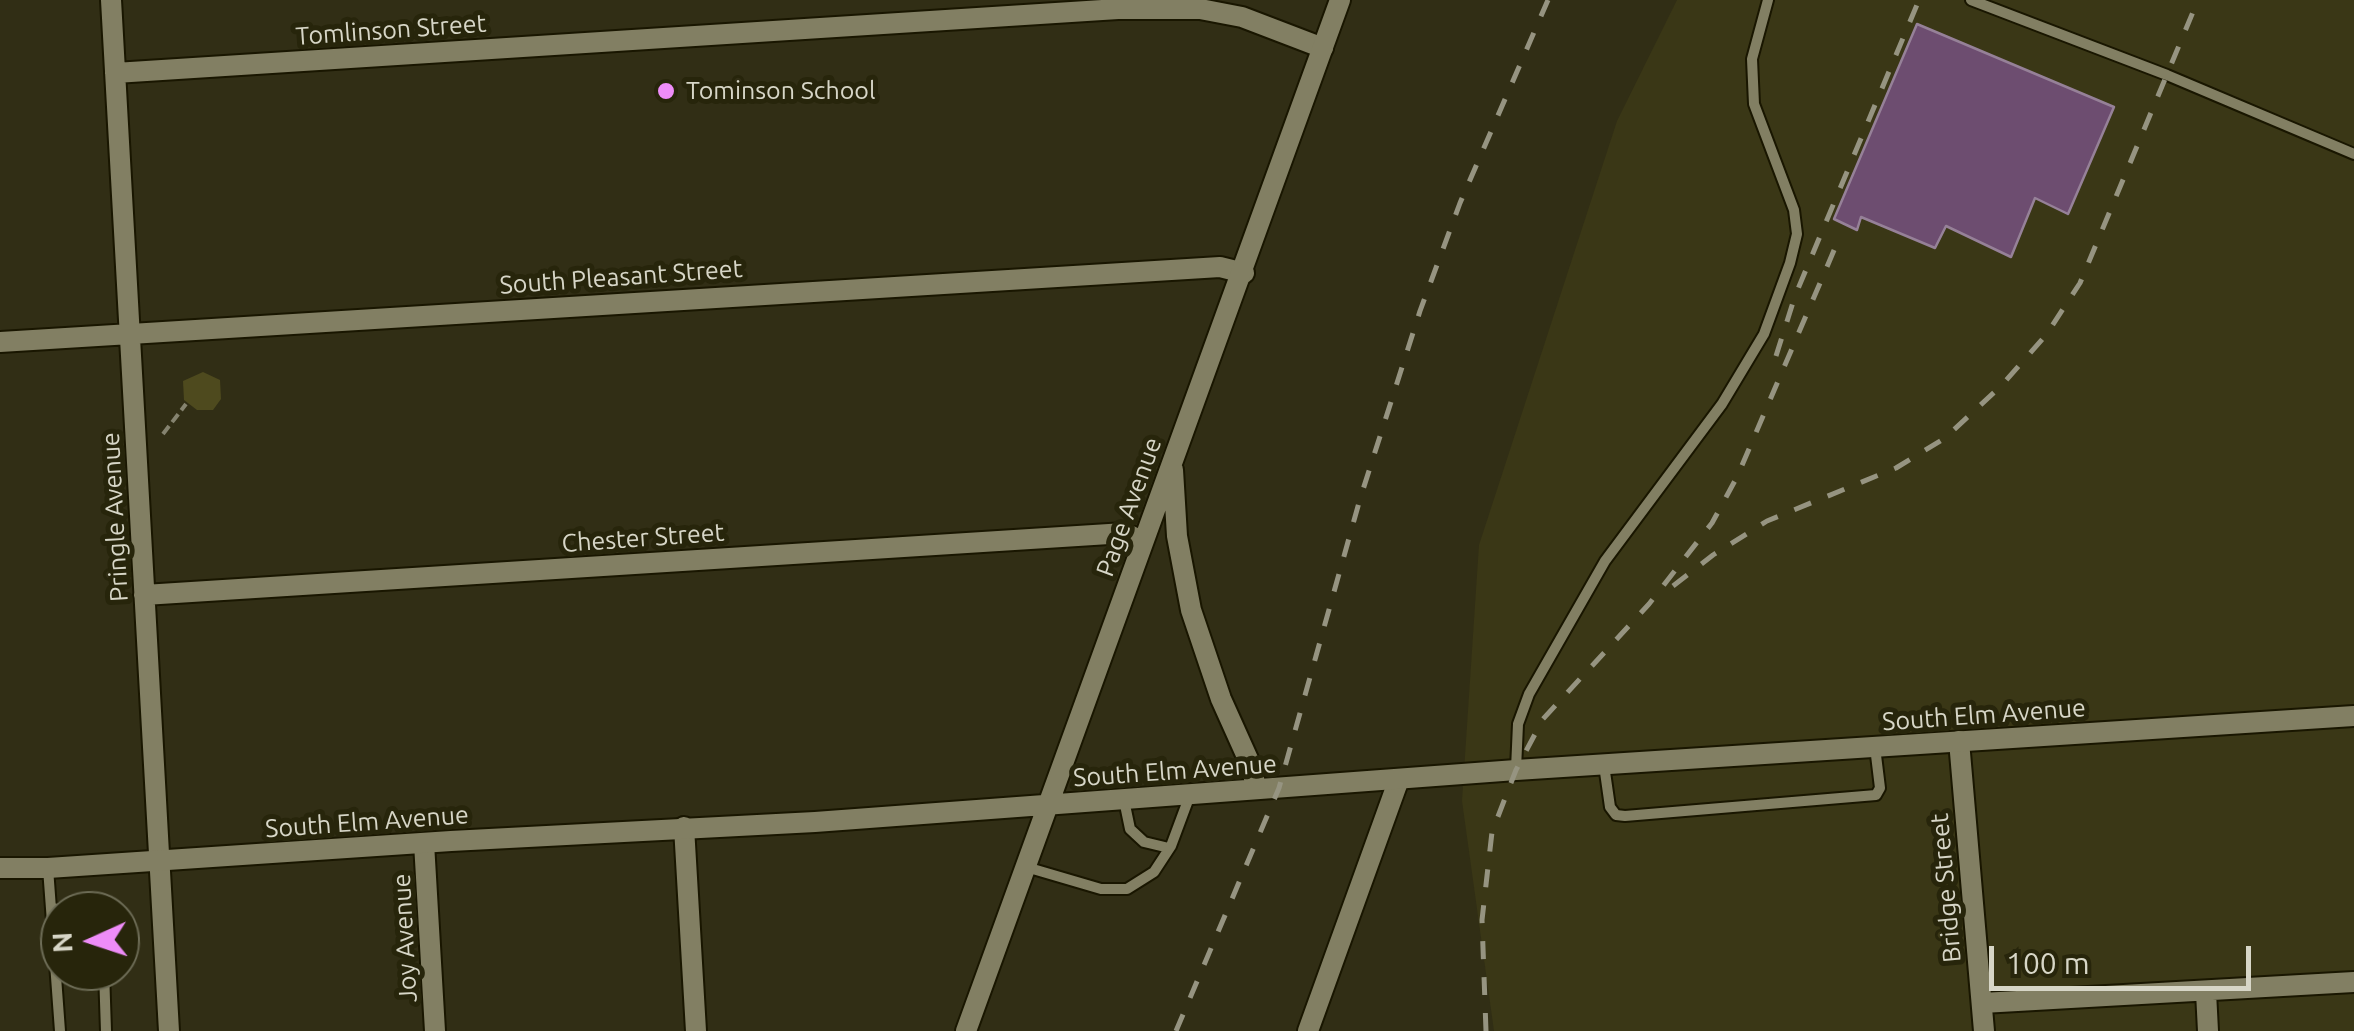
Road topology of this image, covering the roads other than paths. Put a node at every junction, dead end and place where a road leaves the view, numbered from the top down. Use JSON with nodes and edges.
{"nodes":[{"id":1,"x":111,"y":0,"type":"edge"},
{"id":2,"x":1340,"y":0,"type":"edge"},
{"id":3,"x":1768,"y":0,"type":"edge"},
{"id":4,"x":1971,"y":0,"type":"edge"},
{"id":5,"x":1323,"y":48,"type":"junction"},
{"id":6,"x":115,"y":73,"type":"junction"},
{"id":7,"x":2354,"y":154,"type":"edge"},
{"id":8,"x":1244,"y":273,"type":"junction"},
{"id":9,"x":129,"y":332,"type":"junction"},
{"id":10,"x":0,"y":342,"type":"edge"},
{"id":11,"x":1172,"y":461,"type":"junction"},
{"id":12,"x":1142,"y":541,"type":"junction"},
{"id":13,"x":144,"y":594,"type":"junction"},
{"id":14,"x":2354,"y":716,"type":"edge"},
{"id":15,"x":1958,"y":742,"type":"junction"},
{"id":16,"x":1876,"y":747,"type":"junction"},
{"id":17,"x":1604,"y":765,"type":"junction"},
{"id":18,"x":1516,"y":770,"type":"junction"},
{"id":19,"x":1399,"y":779,"type":"junction"},
{"id":20,"x":1256,"y":790,"type":"junction"},
{"id":21,"x":1190,"y":795,"type":"junction"},
{"id":22,"x":1124,"y":800,"type":"junction"},
{"id":23,"x":1047,"y":806,"type":"junction"},
{"id":24,"x":684,"y":827,"type":"junction"},
{"id":25,"x":424,"y":843,"type":"junction"},
{"id":26,"x":1169,"y":848,"type":"junction"},
{"id":27,"x":158,"y":861,"type":"junction"},
{"id":28,"x":0,"y":868,"type":"edge"},
{"id":29,"x":48,"y":868,"type":"junction"},
{"id":30,"x":1026,"y":868,"type":"junction"},
{"id":31,"x":50,"y":891,"type":"edge"},
{"id":32,"x":2354,"y":982,"type":"edge"},
{"id":33,"x":57,"y":991,"type":"edge"},
{"id":34,"x":105,"y":991,"type":"edge"},
{"id":35,"x":2206,"y":992,"type":"junction"},
{"id":36,"x":1982,"y":1003,"type":"junction"},
{"id":37,"x":60,"y":1031,"type":"edge"},
{"id":38,"x":106,"y":1031,"type":"edge"},
{"id":39,"x":169,"y":1031,"type":"edge"},
{"id":40,"x":435,"y":1031,"type":"edge"},
{"id":41,"x":696,"y":1031,"type":"edge"},
{"id":42,"x":966,"y":1031,"type":"edge"},
{"id":43,"x":1308,"y":1031,"type":"edge"},
{"id":44,"x":1984,"y":1031,"type":"edge"},
{"id":45,"x":2208,"y":1031,"type":"edge"}],
"edges":[{"from":1,"to":6,"type":"street","name":"Pringle Avenue"},
{"from":2,"to":5,"type":"street","name":"Page Avenue"},
{"from":3,"to":18,"type":"lane"},
{"from":4,"to":7,"type":"lane"},
{"from":5,"to":6,"type":"street","name":"Tomlinson Street"},
{"from":5,"to":8,"type":"street","name":"Page Avenue"},
{"from":6,"to":9,"type":"street","name":"Pringle Avenue"},
{"from":8,"to":9,"type":"street","name":"South Pleasant Street"},
{"from":8,"to":11,"type":"street","name":"Page Avenue"},
{"from":9,"to":10,"type":"street","name":"South Pleasant Street"},
{"from":9,"to":13,"type":"street","name":"Pringle Avenue"},
{"from":11,"to":12,"type":"street","name":"Page Avenue"},
{"from":11,"to":20,"type":"street"},
{"from":12,"to":13,"type":"street","name":"Chester Street"},
{"from":12,"to":23,"type":"street","name":"Page Avenue"},
{"from":13,"to":27,"type":"street","name":"Pringle Avenue"},
{"from":14,"to":15,"type":"street","name":"South Elm Avenue"},
{"from":15,"to":16,"type":"street","name":"South Elm Avenue"},
{"from":15,"to":36,"type":"street","name":"Bridge Street"},
{"from":16,"to":17,"type":"street","name":"South Elm Avenue"},
{"from":16,"to":17,"type":"lane"},
{"from":17,"to":18,"type":"street","name":"South Elm Avenue"},
{"from":18,"to":19,"type":"street","name":"South Elm Avenue"},
{"from":19,"to":20,"type":"street","name":"South Elm Avenue"},
{"from":19,"to":43,"type":"street"},
{"from":20,"to":21,"type":"street","name":"South Elm Avenue"},
{"from":21,"to":22,"type":"street","name":"South Elm Avenue"},
{"from":21,"to":26,"type":"lane"},
{"from":22,"to":23,"type":"street","name":"South Elm Avenue"},
{"from":22,"to":26,"type":"lane"},
{"from":23,"to":24,"type":"street","name":"South Elm Avenue"},
{"from":23,"to":30,"type":"street","name":"Page Avenue"},
{"from":24,"to":25,"type":"street","name":"South Elm Avenue"},
{"from":24,"to":41,"type":"street"},
{"from":25,"to":27,"type":"street","name":"South Elm Avenue"},
{"from":25,"to":40,"type":"street","name":"Joy Avenue"},
{"from":26,"to":30,"type":"lane"},
{"from":27,"to":29,"type":"street","name":"South Elm Avenue"},
{"from":27,"to":39,"type":"street","name":"Pringle Avenue"},
{"from":28,"to":29,"type":"street","name":"South Elm Avenue"},
{"from":29,"to":31,"type":"lane"},
{"from":30,"to":42,"type":"street","name":"Page Avenue"},
{"from":32,"to":35,"type":"street"},
{"from":33,"to":37,"type":"lane"},
{"from":34,"to":38,"type":"lane"},
{"from":35,"to":36,"type":"street"},
{"from":35,"to":45,"type":"street"},
{"from":36,"to":44,"type":"street","name":"Bridge Street"}]}
